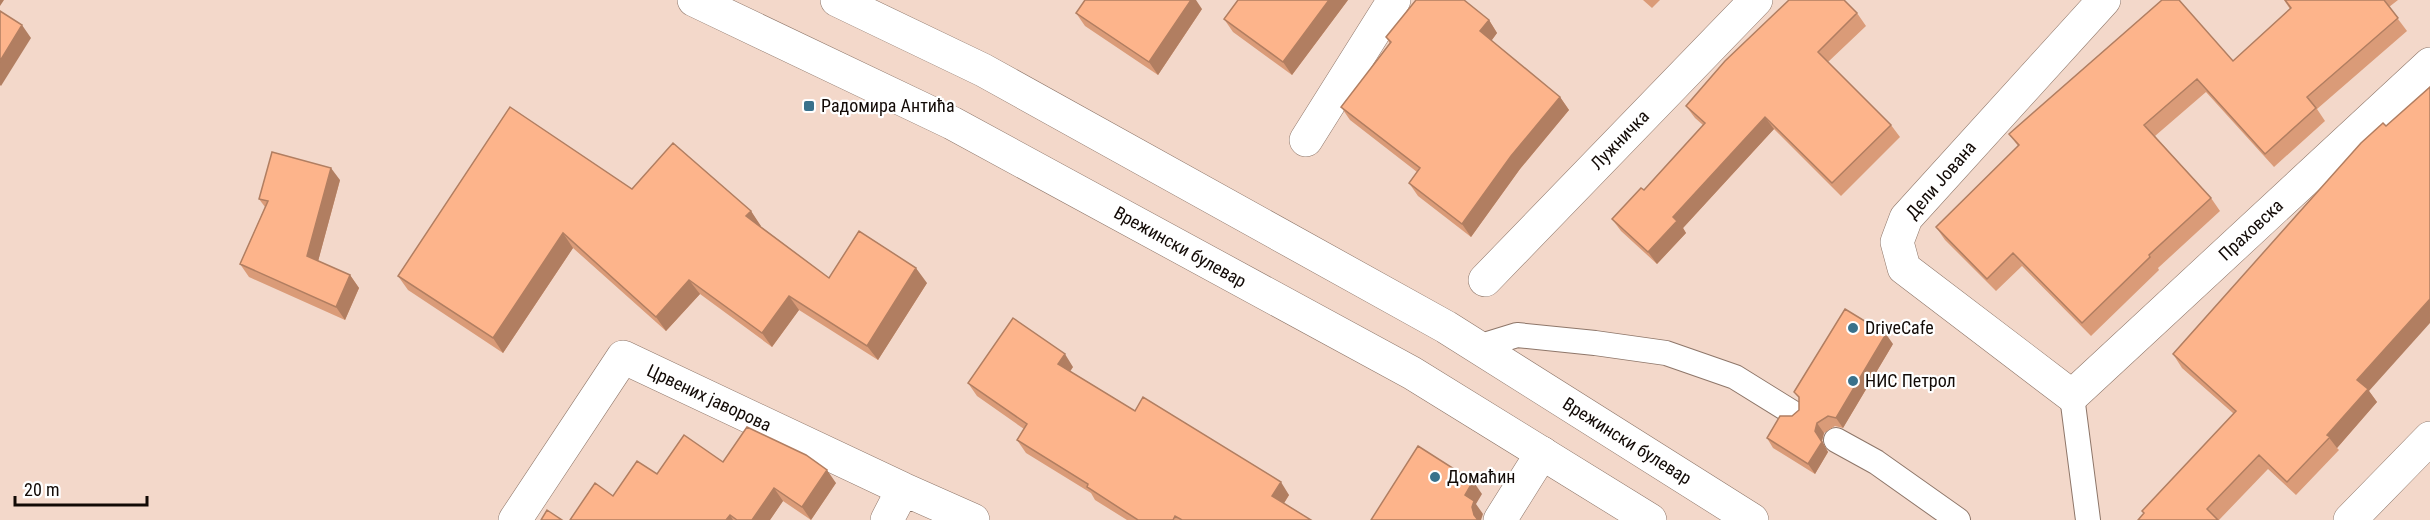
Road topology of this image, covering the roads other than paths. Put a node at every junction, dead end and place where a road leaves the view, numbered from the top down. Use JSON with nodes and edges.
{"nodes":[{"id":1,"x":694,"y":0,"type":"edge"},
{"id":2,"x":837,"y":0,"type":"edge"},
{"id":3,"x":1394,"y":0,"type":"edge"},
{"id":4,"x":1756,"y":0,"type":"edge"},
{"id":5,"x":2104,"y":0,"type":"edge"},
{"id":6,"x":2430,"y":64,"type":"edge"},
{"id":7,"x":1306,"y":140,"type":"dead end"},
{"id":8,"x":1485,"y":280,"type":"dead end"},
{"id":9,"x":1478,"y":347,"type":"junction"},
{"id":10,"x":2072,"y":396,"type":"junction"},
{"id":11,"x":1793,"y":413,"type":"edge"},
{"id":12,"x":2430,"y":438,"type":"edge"},
{"id":13,"x":1836,"y":440,"type":"dead end"},
{"id":14,"x":1542,"y":453,"type":"junction"},
{"id":15,"x":903,"y":489,"type":"junction"},
{"id":16,"x":515,"y":520,"type":"edge"},
{"id":17,"x":887,"y":520,"type":"edge"},
{"id":18,"x":973,"y":520,"type":"edge"},
{"id":19,"x":1500,"y":520,"type":"edge"},
{"id":20,"x":1650,"y":520,"type":"edge"},
{"id":21,"x":1752,"y":520,"type":"edge"},
{"id":22,"x":1958,"y":520,"type":"edge"},
{"id":23,"x":2088,"y":520,"type":"edge"},
{"id":24,"x":2350,"y":520,"type":"edge"}],
"edges":[{"from":1,"to":14,"type":"street","name":"Врежински булевар"},
{"from":2,"to":9,"type":"street","name":"Врежински булевар"},
{"from":3,"to":7,"type":"street"},
{"from":4,"to":8,"type":"street","name":"Лужничка"},
{"from":5,"to":10,"type":"street","name":"Дели Јована"},
{"from":6,"to":10,"type":"street","name":"Праховска"},
{"from":9,"to":11,"type":"lane"},
{"from":9,"to":21,"type":"street","name":"Врежински булевар"},
{"from":10,"to":23,"type":"lane"},
{"from":12,"to":24,"type":"street"},
{"from":13,"to":22,"type":"lane"},
{"from":14,"to":19,"type":"street"},
{"from":14,"to":20,"type":"street","name":"Врежински булевар"},
{"from":15,"to":16,"type":"street","name":"Црвених јаворова"},
{"from":15,"to":17,"type":"street"},
{"from":15,"to":18,"type":"street","name":"Црвених јаворова"}]}
